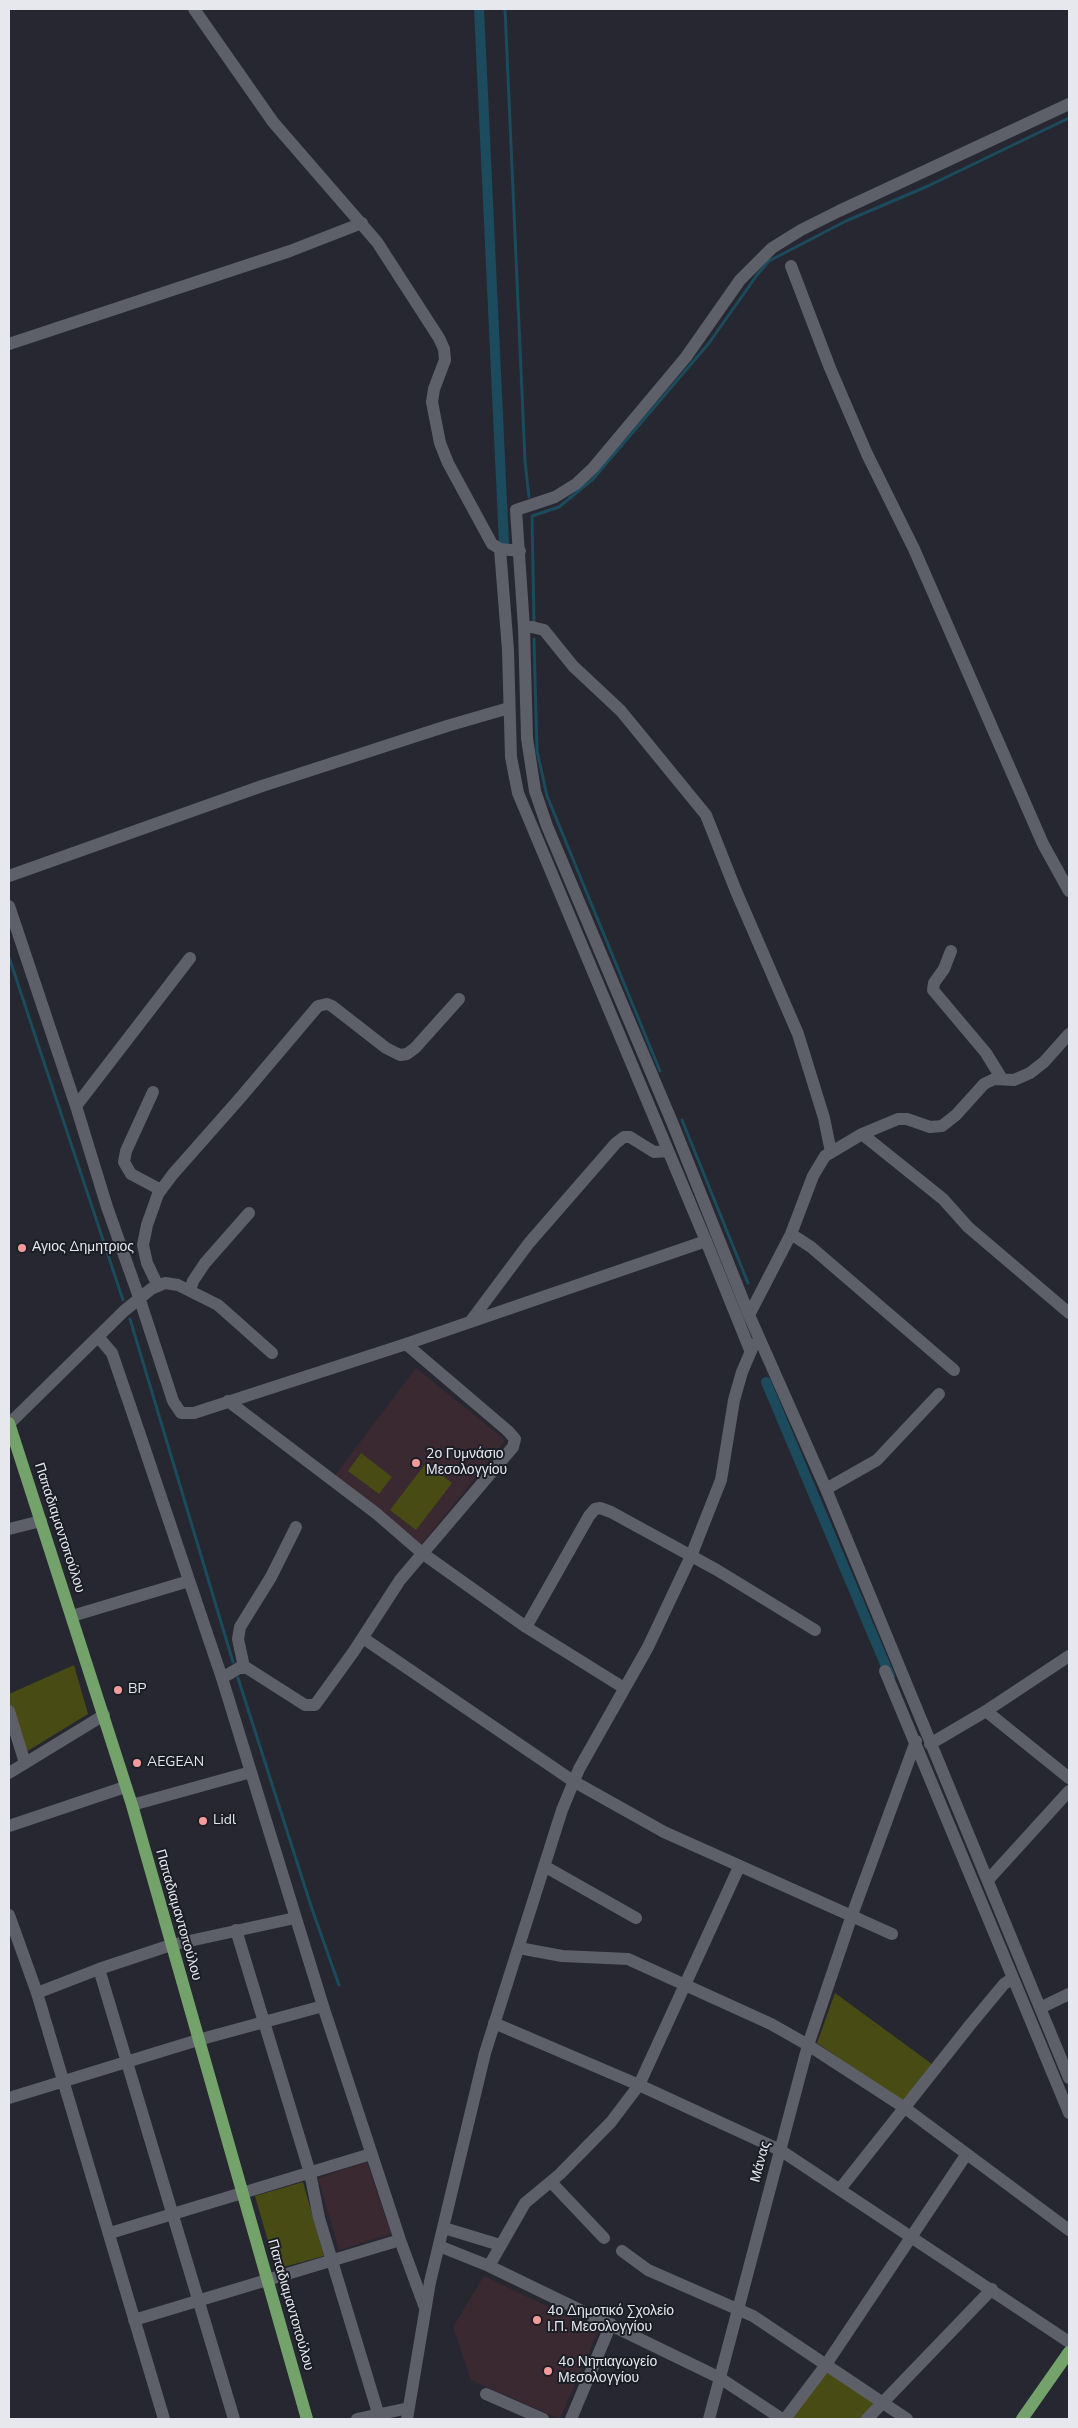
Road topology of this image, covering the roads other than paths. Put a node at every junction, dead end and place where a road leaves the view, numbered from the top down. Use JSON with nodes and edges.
{"nodes":[{"id":1,"x":194,"y":9,"type":"edge"},
{"id":2,"x":1069,"y":104,"type":"edge"},
{"id":3,"x":362,"y":223,"type":"junction"},
{"id":4,"x":791,"y":266,"type":"dead end"},
{"id":5,"x":9,"y":344,"type":"edge"},
{"id":6,"x":500,"y":549,"type":"junction"},
{"id":7,"x":520,"y":551,"type":"junction"},
{"id":8,"x":524,"y":628,"type":"junction"},
{"id":9,"x":509,"y":708,"type":"junction"},
{"id":10,"x":9,"y":876,"type":"edge"},
{"id":11,"x":1069,"y":891,"type":"edge"},
{"id":12,"x":9,"y":906,"type":"edge"},
{"id":13,"x":951,"y":951,"type":"dead end"},
{"id":14,"x":190,"y":958,"type":"dead end"},
{"id":15,"x":459,"y":999,"type":"dead end"},
{"id":16,"x":1069,"y":1034,"type":"edge"},
{"id":17,"x":1002,"y":1079,"type":"junction"},
{"id":18,"x":154,"y":1092,"type":"dead end"},
{"id":19,"x":76,"y":1106,"type":"junction"},
{"id":20,"x":862,"y":1134,"type":"junction"},
{"id":21,"x":668,"y":1151,"type":"junction"},
{"id":22,"x":831,"y":1152,"type":"junction"},
{"id":23,"x":161,"y":1190,"type":"junction"},
{"id":24,"x":249,"y":1214,"type":"dead end"},
{"id":25,"x":791,"y":1234,"type":"junction"},
{"id":26,"x":706,"y":1241,"type":"junction"},
{"id":27,"x":158,"y":1286,"type":"junction"},
{"id":28,"x":190,"y":1290,"type":"junction"},
{"id":29,"x":140,"y":1300,"type":"junction"},
{"id":30,"x":1069,"y":1313,"type":"edge"},
{"id":31,"x":749,"y":1315,"type":"junction"},
{"id":32,"x":470,"y":1322,"type":"junction"},
{"id":33,"x":758,"y":1336,"type":"junction"},
{"id":34,"x":98,"y":1338,"type":"junction"},
{"id":35,"x":406,"y":1344,"type":"junction"},
{"id":36,"x":750,"y":1350,"type":"junction"},
{"id":37,"x":272,"y":1353,"type":"dead end"},
{"id":38,"x":954,"y":1370,"type":"dead end"},
{"id":39,"x":939,"y":1394,"type":"dead end"},
{"id":40,"x":228,"y":1401,"type":"junction"},
{"id":41,"x":9,"y":1424,"type":"edge"},
{"id":42,"x":826,"y":1489,"type":"junction"},
{"id":43,"x":41,"y":1521,"type":"junction"},
{"id":44,"x":296,"y":1528,"type":"dead end"},
{"id":45,"x":9,"y":1529,"type":"edge"},
{"id":46,"x":422,"y":1553,"type":"junction"},
{"id":47,"x":691,"y":1556,"type":"junction"},
{"id":48,"x":189,"y":1581,"type":"junction"},
{"id":49,"x":72,"y":1616,"type":"junction"},
{"id":50,"x":526,"y":1626,"type":"junction"},
{"id":51,"x":815,"y":1630,"type":"dead end"},
{"id":52,"x":363,"y":1638,"type":"junction"},
{"id":53,"x":1069,"y":1656,"type":"edge"},
{"id":54,"x":244,"y":1667,"type":"junction"},
{"id":55,"x":884,"y":1671,"type":"dead end"},
{"id":56,"x":222,"y":1678,"type":"junction"},
{"id":57,"x":624,"y":1688,"type":"junction"},
{"id":58,"x":9,"y":1711,"type":"edge"},
{"id":59,"x":986,"y":1711,"type":"junction"},
{"id":60,"x":104,"y":1715,"type":"junction"},
{"id":61,"x":916,"y":1741,"type":"junction"},
{"id":62,"x":930,"y":1744,"type":"junction"},
{"id":63,"x":25,"y":1763,"type":"junction"},
{"id":64,"x":251,"y":1772,"type":"junction"},
{"id":65,"x":9,"y":1773,"type":"edge"},
{"id":66,"x":1069,"y":1778,"type":"edge"},
{"id":67,"x":574,"y":1781,"type":"junction"},
{"id":68,"x":125,"y":1787,"type":"junction"},
{"id":69,"x":1069,"y":1791,"type":"edge"},
{"id":70,"x":132,"y":1805,"type":"junction"},
{"id":71,"x":9,"y":1826,"type":"edge"},
{"id":72,"x":544,"y":1866,"type":"junction"},
{"id":73,"x":739,"y":1867,"type":"junction"},
{"id":74,"x":988,"y":1880,"type":"junction"},
{"id":75,"x":852,"y":1915,"type":"junction"},
{"id":76,"x":9,"y":1916,"type":"edge"},
{"id":77,"x":296,"y":1918,"type":"junction"},
{"id":78,"x":636,"y":1918,"type":"dead end"},
{"id":79,"x":236,"y":1930,"type":"junction"},
{"id":80,"x":892,"y":1934,"type":"dead end"},
{"id":81,"x":171,"y":1945,"type":"junction"},
{"id":82,"x":519,"y":1948,"type":"junction"},
{"id":83,"x":98,"y":1969,"type":"junction"},
{"id":84,"x":1013,"y":1978,"type":"junction"},
{"id":85,"x":684,"y":1984,"type":"junction"},
{"id":86,"x":37,"y":1992,"type":"junction"},
{"id":87,"x":1069,"y":1994,"type":"edge"},
{"id":88,"x":322,"y":2006,"type":"junction"},
{"id":89,"x":1040,"y":2008,"type":"junction"},
{"id":90,"x":264,"y":2022,"type":"junction"},
{"id":91,"x":494,"y":2023,"type":"junction"},
{"id":92,"x":198,"y":2040,"type":"junction"},
{"id":93,"x":808,"y":2045,"type":"junction"},
{"id":94,"x":127,"y":2063,"type":"junction"},
{"id":95,"x":1069,"y":2078,"type":"edge"},
{"id":96,"x":63,"y":2080,"type":"junction"},
{"id":97,"x":639,"y":2085,"type":"junction"},
{"id":98,"x":9,"y":2098,"type":"edge"},
{"id":99,"x":905,"y":2108,"type":"junction"},
{"id":100,"x":1069,"y":2113,"type":"edge"},
{"id":101,"x":780,"y":2150,"type":"junction"},
{"id":102,"x":372,"y":2154,"type":"junction"},
{"id":103,"x":966,"y":2155,"type":"junction"},
{"id":104,"x":310,"y":2173,"type":"junction"},
{"id":105,"x":551,"y":2182,"type":"junction"},
{"id":106,"x":840,"y":2189,"type":"junction"},
{"id":107,"x":242,"y":2192,"type":"junction"},
{"id":108,"x":172,"y":2214,"type":"junction"},
{"id":109,"x":444,"y":2228,"type":"junction"},
{"id":110,"x":1069,"y":2230,"type":"edge"},
{"id":111,"x":110,"y":2233,"type":"junction"},
{"id":112,"x":604,"y":2238,"type":"dead end"},
{"id":113,"x":913,"y":2238,"type":"junction"},
{"id":114,"x":400,"y":2240,"type":"junction"},
{"id":115,"x":500,"y":2245,"type":"junction"},
{"id":116,"x":439,"y":2246,"type":"junction"},
{"id":117,"x":622,"y":2251,"type":"dead end"},
{"id":118,"x":334,"y":2261,"type":"junction"},
{"id":119,"x":489,"y":2266,"type":"junction"},
{"id":120,"x":266,"y":2279,"type":"junction"},
{"id":121,"x":992,"y":2289,"type":"junction"},
{"id":122,"x":198,"y":2300,"type":"junction"},
{"id":123,"x":425,"y":2308,"type":"junction"},
{"id":124,"x":737,"y":2308,"type":"junction"},
{"id":125,"x":134,"y":2320,"type":"junction"},
{"id":126,"x":611,"y":2324,"type":"junction"},
{"id":127,"x":1069,"y":2342,"type":"edge"},
{"id":128,"x":1069,"y":2352,"type":"edge"},
{"id":129,"x":825,"y":2366,"type":"junction"},
{"id":130,"x":720,"y":2378,"type":"junction"},
{"id":131,"x":486,"y":2394,"type":"dead end"},
{"id":132,"x":882,"y":2403,"type":"junction"},
{"id":133,"x":378,"y":2413,"type":"junction"},
{"id":134,"x":408,"y":2414,"type":"edge"},
{"id":135,"x":164,"y":2419,"type":"edge"},
{"id":136,"x":234,"y":2419,"type":"edge"},
{"id":137,"x":307,"y":2419,"type":"edge"},
{"id":138,"x":357,"y":2419,"type":"edge"},
{"id":139,"x":542,"y":2419,"type":"edge"},
{"id":140,"x":571,"y":2419,"type":"edge"},
{"id":141,"x":709,"y":2419,"type":"edge"},
{"id":142,"x":783,"y":2419,"type":"edge"},
{"id":143,"x":867,"y":2419,"type":"edge"},
{"id":144,"x":907,"y":2419,"type":"edge"},
{"id":145,"x":1022,"y":2419,"type":"edge"}],
"edges":[{"from":1,"to":3,"type":"street"},
{"from":2,"to":7,"type":"street"},
{"from":3,"to":5,"type":"street"},
{"from":3,"to":6,"type":"street"},
{"from":4,"to":11,"type":"street"},
{"from":6,"to":7,"type":"street"},
{"from":6,"to":9,"type":"street"},
{"from":7,"to":8,"type":"street"},
{"from":8,"to":22,"type":"street"},
{"from":8,"to":31,"type":"street"},
{"from":9,"to":10,"type":"street"},
{"from":9,"to":21,"type":"street"},
{"from":12,"to":19,"type":"street"},
{"from":13,"to":17,"type":"street"},
{"from":14,"to":19,"type":"street"},
{"from":15,"to":23,"type":"street"},
{"from":16,"to":17,"type":"street"},
{"from":17,"to":20,"type":"street"},
{"from":18,"to":23,"type":"street"},
{"from":19,"to":29,"type":"street"},
{"from":20,"to":22,"type":"street"},
{"from":20,"to":30,"type":"street"},
{"from":21,"to":26,"type":"street"},
{"from":21,"to":32,"type":"street"},
{"from":22,"to":25,"type":"street"},
{"from":23,"to":27,"type":"street"},
{"from":24,"to":28,"type":"street"},
{"from":25,"to":31,"type":"street"},
{"from":25,"to":38,"type":"street"},
{"from":26,"to":32,"type":"street"},
{"from":26,"to":36,"type":"street"},
{"from":27,"to":28,"type":"street"},
{"from":27,"to":29,"type":"street"},
{"from":28,"to":37,"type":"street"},
{"from":29,"to":34,"type":"street"},
{"from":29,"to":40,"type":"street"},
{"from":31,"to":33,"type":"street"},
{"from":32,"to":35,"type":"street"},
{"from":33,"to":36,"type":"street"},
{"from":33,"to":42,"type":"street"},
{"from":34,"to":41,"type":"street"},
{"from":34,"to":48,"type":"street"},
{"from":35,"to":40,"type":"street"},
{"from":35,"to":46,"type":"street"},
{"from":36,"to":47,"type":"street"},
{"from":39,"to":42,"type":"street"},
{"from":40,"to":46,"type":"street"},
{"from":41,"to":43,"type":"main road","name":"Παπαδιαμαντοπούλου"},
{"from":42,"to":62,"type":"street"},
{"from":43,"to":45,"type":"street"},
{"from":43,"to":49,"type":"main road","name":"Παπαδιαμαντοπούλου"},
{"from":44,"to":54,"type":"street"},
{"from":46,"to":50,"type":"street"},
{"from":46,"to":52,"type":"street"},
{"from":47,"to":50,"type":"street"},
{"from":47,"to":51,"type":"street"},
{"from":47,"to":57,"type":"street"},
{"from":48,"to":49,"type":"street"},
{"from":48,"to":56,"type":"street"},
{"from":49,"to":60,"type":"main road","name":"Παπαδιαμαντοπούλου"},
{"from":50,"to":57,"type":"street"},
{"from":52,"to":54,"type":"street"},
{"from":52,"to":67,"type":"street"},
{"from":53,"to":59,"type":"street"},
{"from":54,"to":56,"type":"street"},
{"from":55,"to":61,"type":"street"},
{"from":56,"to":64,"type":"street"},
{"from":57,"to":67,"type":"street"},
{"from":58,"to":63,"type":"street"},
{"from":59,"to":62,"type":"street"},
{"from":59,"to":66,"type":"street"},
{"from":60,"to":63,"type":"street"},
{"from":60,"to":68,"type":"main road","name":"Παπαδιαμαντοπούλου"},
{"from":61,"to":75,"type":"street","name":"Μάνας"},
{"from":61,"to":84,"type":"street"},
{"from":62,"to":74,"type":"street"},
{"from":63,"to":65,"type":"street"},
{"from":64,"to":70,"type":"street"},
{"from":64,"to":77,"type":"street"},
{"from":67,"to":72,"type":"street"},
{"from":67,"to":73,"type":"street"},
{"from":68,"to":70,"type":"main road","name":"Παπαδιαμαντοπούλου"},
{"from":68,"to":71,"type":"street"},
{"from":69,"to":74,"type":"street"},
{"from":70,"to":81,"type":"main road","name":"Παπαδιαμαντοπούλου"},
{"from":72,"to":78,"type":"street"},
{"from":72,"to":82,"type":"street"},
{"from":73,"to":75,"type":"street"},
{"from":73,"to":85,"type":"street"},
{"from":74,"to":89,"type":"street"},
{"from":75,"to":80,"type":"street"},
{"from":75,"to":93,"type":"street","name":"Μάνας"},
{"from":76,"to":86,"type":"street"},
{"from":77,"to":79,"type":"street"},
{"from":77,"to":88,"type":"street"},
{"from":79,"to":81,"type":"street"},
{"from":79,"to":90,"type":"street"},
{"from":81,"to":83,"type":"street"},
{"from":81,"to":92,"type":"main road","name":"Παπαδιαμαντοπούλου"},
{"from":82,"to":85,"type":"street"},
{"from":82,"to":91,"type":"street"},
{"from":83,"to":86,"type":"street"},
{"from":83,"to":94,"type":"street"},
{"from":84,"to":99,"type":"street"},
{"from":84,"to":100,"type":"street"},
{"from":85,"to":93,"type":"street"},
{"from":85,"to":97,"type":"street"},
{"from":86,"to":96,"type":"street"},
{"from":87,"to":89,"type":"street"},
{"from":88,"to":90,"type":"street"},
{"from":88,"to":102,"type":"street"},
{"from":89,"to":95,"type":"street"},
{"from":90,"to":92,"type":"street"},
{"from":90,"to":104,"type":"street"},
{"from":91,"to":97,"type":"street"},
{"from":91,"to":109,"type":"street"},
{"from":92,"to":94,"type":"street"},
{"from":92,"to":107,"type":"main road","name":"Παπαδιαμαντοπούλου"},
{"from":93,"to":99,"type":"street"},
{"from":93,"to":101,"type":"street","name":"Μάνας"},
{"from":94,"to":96,"type":"street"},
{"from":94,"to":108,"type":"street"},
{"from":96,"to":98,"type":"street"},
{"from":96,"to":111,"type":"street"},
{"from":97,"to":101,"type":"street"},
{"from":97,"to":105,"type":"street"},
{"from":99,"to":103,"type":"street"},
{"from":99,"to":106,"type":"street"},
{"from":101,"to":106,"type":"street"},
{"from":101,"to":124,"type":"street","name":"Μάνας"},
{"from":102,"to":104,"type":"street"},
{"from":102,"to":114,"type":"street"},
{"from":103,"to":110,"type":"street"},
{"from":103,"to":113,"type":"street"},
{"from":104,"to":107,"type":"street"},
{"from":104,"to":118,"type":"street"},
{"from":105,"to":112,"type":"street"},
{"from":105,"to":115,"type":"street"},
{"from":106,"to":113,"type":"street"},
{"from":107,"to":108,"type":"street"},
{"from":107,"to":120,"type":"main road","name":"Παπαδιαμαντοπούλου"},
{"from":108,"to":111,"type":"street"},
{"from":108,"to":122,"type":"street"},
{"from":109,"to":115,"type":"street"},
{"from":109,"to":116,"type":"street"},
{"from":111,"to":125,"type":"street"},
{"from":113,"to":121,"type":"street"},
{"from":113,"to":129,"type":"street"},
{"from":114,"to":118,"type":"street"},
{"from":114,"to":123,"type":"street"},
{"from":115,"to":119,"type":"street"},
{"from":116,"to":119,"type":"street"},
{"from":116,"to":123,"type":"street"},
{"from":117,"to":124,"type":"street"},
{"from":118,"to":120,"type":"street"},
{"from":118,"to":133,"type":"street"},
{"from":119,"to":126,"type":"street"},
{"from":120,"to":122,"type":"street"},
{"from":120,"to":137,"type":"main road","name":"Παπαδιαμαντοπούλου"},
{"from":121,"to":127,"type":"street"},
{"from":121,"to":132,"type":"street"},
{"from":122,"to":125,"type":"street"},
{"from":122,"to":136,"type":"street"},
{"from":123,"to":134,"type":"street"},
{"from":124,"to":129,"type":"street"},
{"from":124,"to":130,"type":"street","name":"Μάνας"},
{"from":125,"to":135,"type":"street"},
{"from":126,"to":130,"type":"street"},
{"from":126,"to":140,"type":"street"},
{"from":128,"to":145,"type":"main road"},
{"from":129,"to":132,"type":"street"},
{"from":129,"to":142,"type":"street"},
{"from":130,"to":141,"type":"street","name":"Μάνας"},
{"from":130,"to":142,"type":"street"},
{"from":131,"to":139,"type":"street"},
{"from":132,"to":143,"type":"street"},
{"from":132,"to":144,"type":"street"},
{"from":133,"to":134,"type":"street"},
{"from":133,"to":138,"type":"street"}]}
